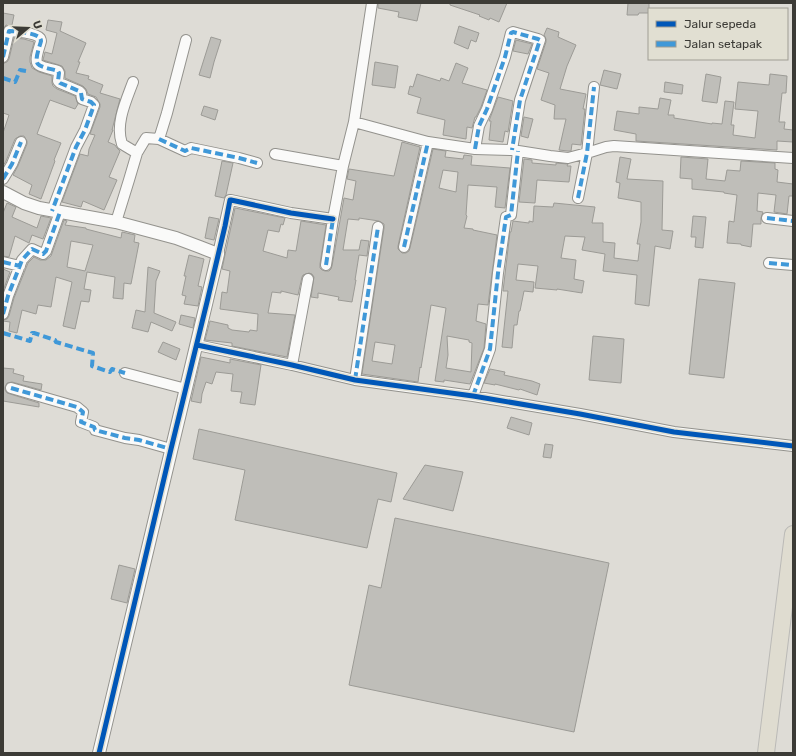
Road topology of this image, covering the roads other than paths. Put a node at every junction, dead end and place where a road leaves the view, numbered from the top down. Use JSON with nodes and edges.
{"nodes":[{"id":1,"x":372,"y":3,"type":"edge"},
{"id":2,"x":186,"y":40,"type":"dead end"},
{"id":3,"x":3,"y":57,"type":"edge"},
{"id":4,"x":133,"y":82,"type":"dead end"},
{"id":5,"x":594,"y":87,"type":"dead end"},
{"id":6,"x":354,"y":122,"type":"junction"},
{"id":7,"x":159,"y":139,"type":"junction"},
{"id":8,"x":21,"y":142,"type":"dead end"},
{"id":9,"x":428,"y":142,"type":"junction"},
{"id":10,"x":475,"y":149,"type":"junction"},
{"id":11,"x":515,"y":150,"type":"junction"},
{"id":12,"x":137,"y":153,"type":"junction"},
{"id":13,"x":587,"y":153,"type":"junction"},
{"id":14,"x":275,"y":154,"type":"dead end"},
{"id":15,"x":793,"y":158,"type":"edge"},
{"id":16,"x":257,"y":163,"type":"dead end"},
{"id":17,"x":344,"y":166,"type":"junction"},
{"id":18,"x":3,"y":178,"type":"edge"},
{"id":19,"x":3,"y":192,"type":"edge"},
{"id":20,"x":578,"y":198,"type":"dead end"},
{"id":21,"x":56,"y":211,"type":"junction"},
{"id":22,"x":767,"y":218,"type":"dead end"},
{"id":23,"x":333,"y":219,"type":"junction"},
{"id":24,"x":793,"y":221,"type":"edge"},
{"id":25,"x":116,"y":222,"type":"junction"},
{"id":26,"x":378,"y":227,"type":"dead end"},
{"id":27,"x":404,"y":247,"type":"dead end"},
{"id":28,"x":218,"y":254,"type":"junction"},
{"id":29,"x":3,"y":262,"type":"edge"},
{"id":30,"x":769,"y":264,"type":"dead end"},
{"id":31,"x":326,"y":265,"type":"dead end"},
{"id":32,"x":793,"y":265,"type":"edge"},
{"id":33,"x":20,"y":266,"type":"junction"},
{"id":34,"x":308,"y":279,"type":"dead end"},
{"id":35,"x":3,"y":314,"type":"edge"},
{"id":36,"x":197,"y":345,"type":"junction"},
{"id":37,"x":292,"y":365,"type":"junction"},
{"id":38,"x":125,"y":374,"type":"dead end"},
{"id":39,"x":355,"y":380,"type":"junction"},
{"id":40,"x":11,"y":388,"type":"dead end"},
{"id":41,"x":186,"y":389,"type":"junction"},
{"id":42,"x":473,"y":396,"type":"junction"},
{"id":43,"x":793,"y":446,"type":"edge"},
{"id":44,"x":171,"y":450,"type":"junction"},
{"id":45,"x":793,"y":534,"type":"edge"},
{"id":46,"x":99,"y":753,"type":"edge"},
{"id":47,"x":766,"y":753,"type":"edge"}],
"edges":[{"from":1,"to":6,"type":"street"},
{"from":2,"to":7,"type":"street"},
{"from":3,"to":21,"type":"street"},
{"from":4,"to":12,"type":"street"},
{"from":5,"to":13,"type":"street"},
{"from":6,"to":9,"type":"street"},
{"from":6,"to":17,"type":"street"},
{"from":7,"to":12,"type":"street"},
{"from":7,"to":16,"type":"street"},
{"from":8,"to":18,"type":"street"},
{"from":9,"to":10,"type":"street"},
{"from":9,"to":27,"type":"street"},
{"from":10,"to":11,"type":"street"},
{"from":10,"to":11,"type":"street"},
{"from":11,"to":13,"type":"street"},
{"from":11,"to":42,"type":"street"},
{"from":12,"to":25,"type":"street"},
{"from":13,"to":15,"type":"street"},
{"from":13,"to":20,"type":"street"},
{"from":14,"to":17,"type":"street"},
{"from":17,"to":23,"type":"street"},
{"from":19,"to":21,"type":"street"},
{"from":21,"to":25,"type":"street"},
{"from":21,"to":33,"type":"street"},
{"from":22,"to":24,"type":"street"},
{"from":23,"to":28,"type":"street"},
{"from":23,"to":31,"type":"street"},
{"from":25,"to":28,"type":"street"},
{"from":26,"to":39,"type":"street"},
{"from":28,"to":36,"type":"street"},
{"from":29,"to":33,"type":"street"},
{"from":30,"to":32,"type":"street"},
{"from":33,"to":35,"type":"street"},
{"from":34,"to":37,"type":"street"},
{"from":36,"to":37,"type":"street"},
{"from":36,"to":41,"type":"street"},
{"from":37,"to":39,"type":"street"},
{"from":38,"to":41,"type":"street"},
{"from":39,"to":42,"type":"street"},
{"from":40,"to":44,"type":"street"},
{"from":41,"to":44,"type":"street"},
{"from":42,"to":43,"type":"street"},
{"from":44,"to":46,"type":"street"},
{"from":45,"to":47,"type":"highway"}]}
